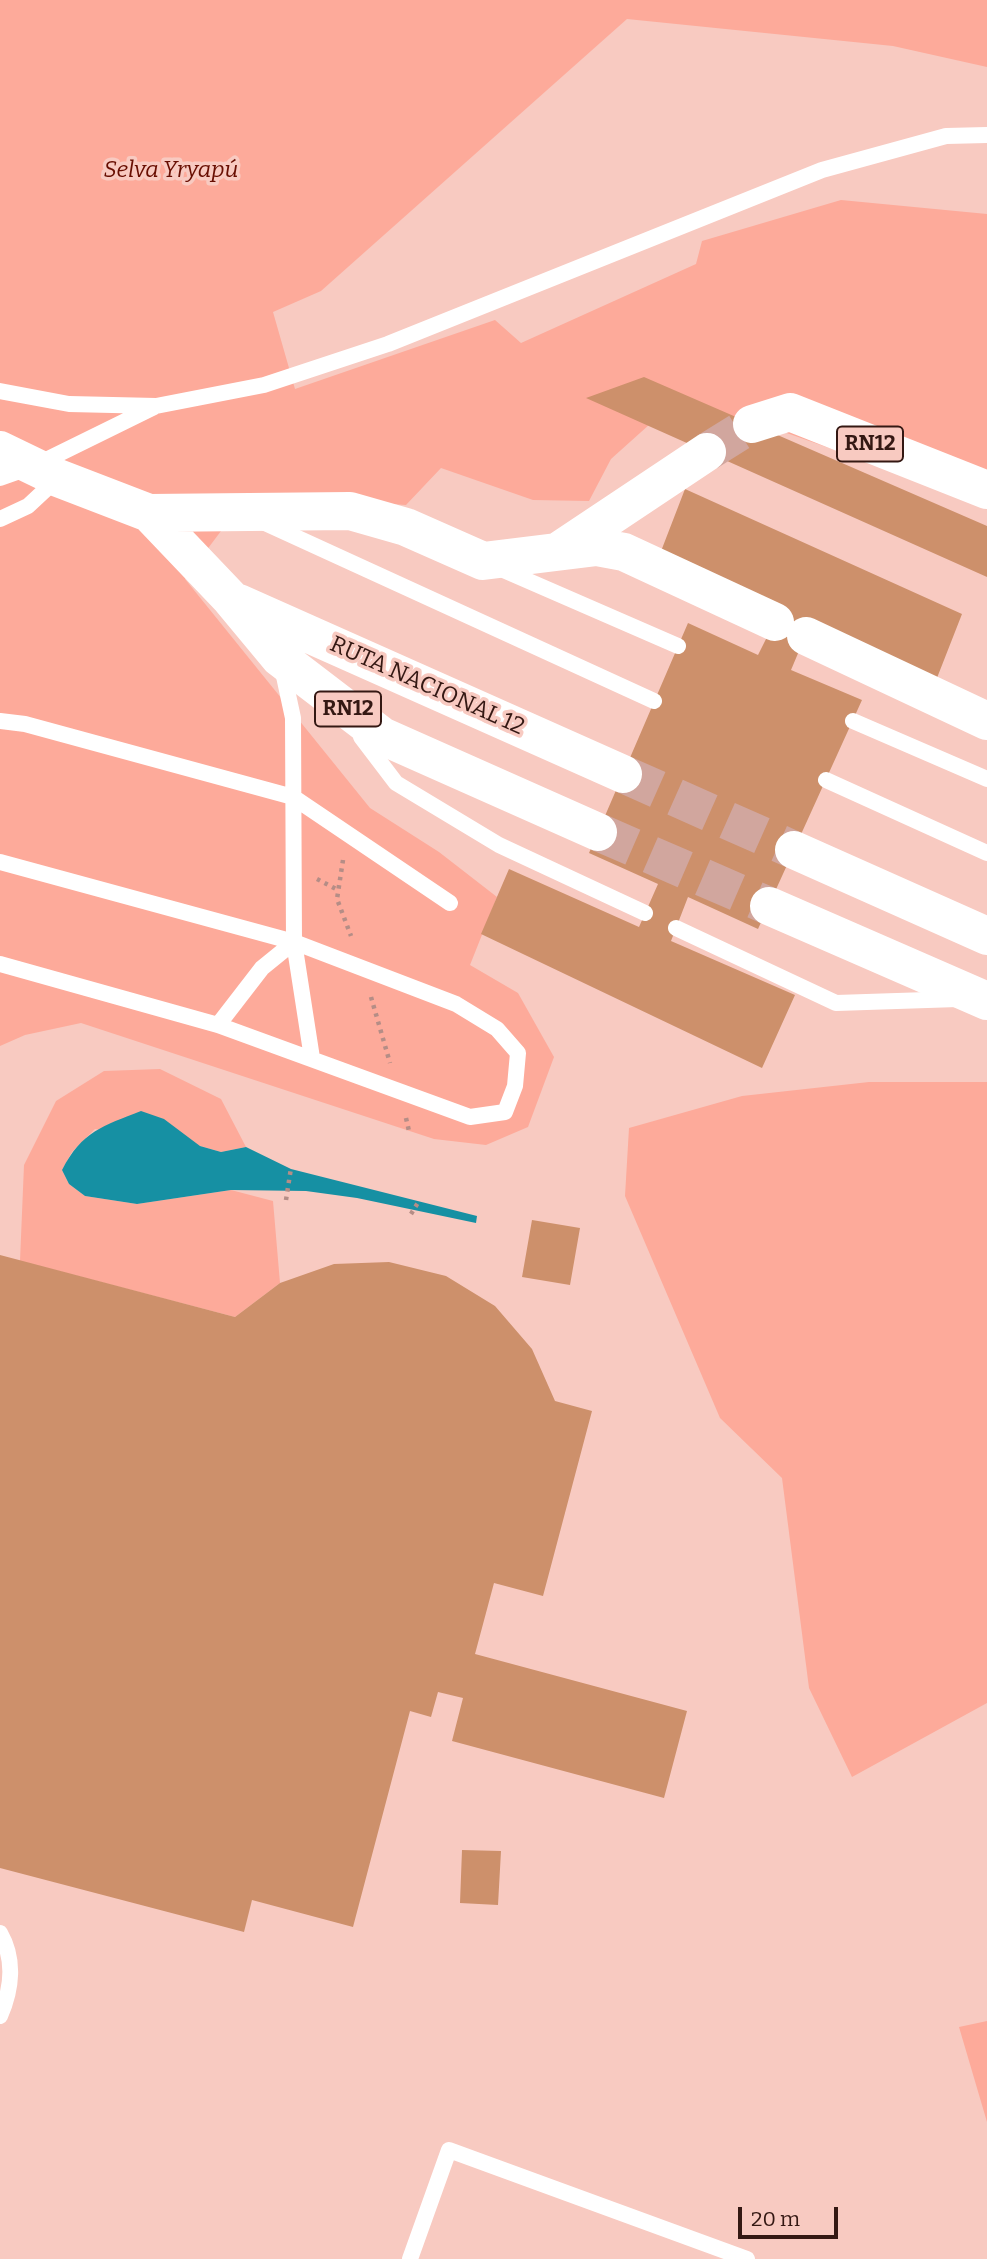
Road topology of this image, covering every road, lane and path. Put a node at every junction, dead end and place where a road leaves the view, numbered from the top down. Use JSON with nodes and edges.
{"nodes":[{"id":1,"x":987,"y":135,"type":"edge"},
{"id":2,"x":0,"y":391,"type":"edge"},
{"id":3,"x":156,"y":406,"type":"junction"},
{"id":4,"x":752,"y":424,"type":"tunnel mouth"},
{"id":5,"x":707,"y":452,"type":"tunnel mouth"},
{"id":6,"x":23,"y":468,"type":"edge"},
{"id":7,"x":987,"y":490,"type":"edge"},
{"id":8,"x":238,"y":511,"type":"junction"},
{"id":9,"x":149,"y":513,"type":"junction"},
{"id":10,"x":0,"y":519,"type":"edge"},
{"id":11,"x":559,"y":551,"type":"junction"},
{"id":12,"x":483,"y":561,"type":"junction"},
{"id":13,"x":230,"y":599,"type":"junction"},
{"id":14,"x":678,"y":646,"type":"dead end"},
{"id":15,"x":280,"y":658,"type":"junction"},
{"id":16,"x":325,"y":691,"type":"junction"},
{"id":17,"x":654,"y":701,"type":"dead end"},
{"id":18,"x":0,"y":721,"type":"edge"},
{"id":19,"x":853,"y":721,"type":"dead end"},
{"id":20,"x":987,"y":721,"type":"edge"},
{"id":21,"x":623,"y":774,"type":"tunnel mouth"},
{"id":22,"x":826,"y":779,"type":"dead end"},
{"id":23,"x":987,"y":779,"type":"edge"},
{"id":24,"x":293,"y":797,"type":"junction"},
{"id":25,"x":598,"y":832,"type":"tunnel mouth"},
{"id":26,"x":794,"y":850,"type":"tunnel mouth"},
{"id":27,"x":987,"y":853,"type":"edge"},
{"id":28,"x":0,"y":862,"type":"edge"},
{"id":29,"x":450,"y":903,"type":"dead end"},
{"id":30,"x":769,"y":906,"type":"tunnel mouth"},
{"id":31,"x":645,"y":913,"type":"dead end"},
{"id":32,"x":676,"y":928,"type":"dead end"},
{"id":33,"x":987,"y":936,"type":"edge"},
{"id":34,"x":294,"y":942,"type":"junction"},
{"id":35,"x":0,"y":964,"type":"edge"},
{"id":36,"x":985,"y":1000,"type":"edge"},
{"id":37,"x":218,"y":1025,"type":"junction"},
{"id":38,"x":312,"y":1058,"type":"junction"},
{"id":39,"x":291,"y":1168,"type":"dead end"},
{"id":40,"x":286,"y":1200,"type":"dead end"},
{"id":41,"x":419,"y":1201,"type":"dead end"},
{"id":42,"x":411,"y":1213,"type":"dead end"},
{"id":43,"x":0,"y":1933,"type":"edge"},
{"id":44,"x":0,"y":2016,"type":"edge"},
{"id":45,"x":410,"y":2259,"type":"edge"},
{"id":46,"x":747,"y":2259,"type":"edge"}],
"edges":[{"from":1,"to":3,"type":"lane"},
{"from":2,"to":3,"type":"lane"},
{"from":3,"to":6,"type":"lane"},
{"from":4,"to":7,"type":"highway","number":"RN12"},
{"from":5,"to":11,"type":"highway"},
{"from":6,"to":9,"type":"highway","name":"RUTA NACIONAL 12","number":"RN12"},
{"from":6,"to":10,"type":"lane"},
{"from":8,"to":9,"type":"highway","name":"RUTA NACIONAL 12","number":"RN12"},
{"from":8,"to":12,"type":"highway","name":"RUTA NACIONAL 12","number":"RN12"},
{"from":8,"to":17,"type":"lane"},
{"from":9,"to":13,"type":"highway","name":"RUTA NACIONAL 12","number":"RN12"},
{"from":11,"to":12,"type":"highway"},
{"from":11,"to":20,"type":"highway"},
{"from":12,"to":14,"type":"lane"},
{"from":13,"to":15,"type":"highway","name":"RUTA NACIONAL 12","number":"RN12"},
{"from":13,"to":21,"type":"highway","name":"RUTA NACIONAL 12","number":"RN12"},
{"from":15,"to":16,"type":"highway","name":"RUTA NACIONAL 12","number":"RN12"},
{"from":15,"to":24,"type":"lane"},
{"from":16,"to":25,"type":"highway","name":"RUTA NACIONAL 12","number":"RN12"},
{"from":16,"to":31,"type":"lane"},
{"from":18,"to":24,"type":"lane"},
{"from":19,"to":23,"type":"lane"},
{"from":22,"to":27,"type":"lane"},
{"from":24,"to":29,"type":"lane"},
{"from":24,"to":34,"type":"lane"},
{"from":26,"to":33,"type":"highway"},
{"from":28,"to":34,"type":"lane"},
{"from":30,"to":36,"type":"highway"},
{"from":32,"to":36,"type":"lane"},
{"from":34,"to":37,"type":"lane"},
{"from":34,"to":38,"type":"lane"},
{"from":34,"to":38,"type":"lane"},
{"from":35,"to":37,"type":"lane"},
{"from":37,"to":38,"type":"lane"},
{"from":39,"to":40,"type":"path"},
{"from":41,"to":42,"type":"path"},
{"from":43,"to":44,"type":"lane"},
{"from":45,"to":46,"type":"lane"}]}
